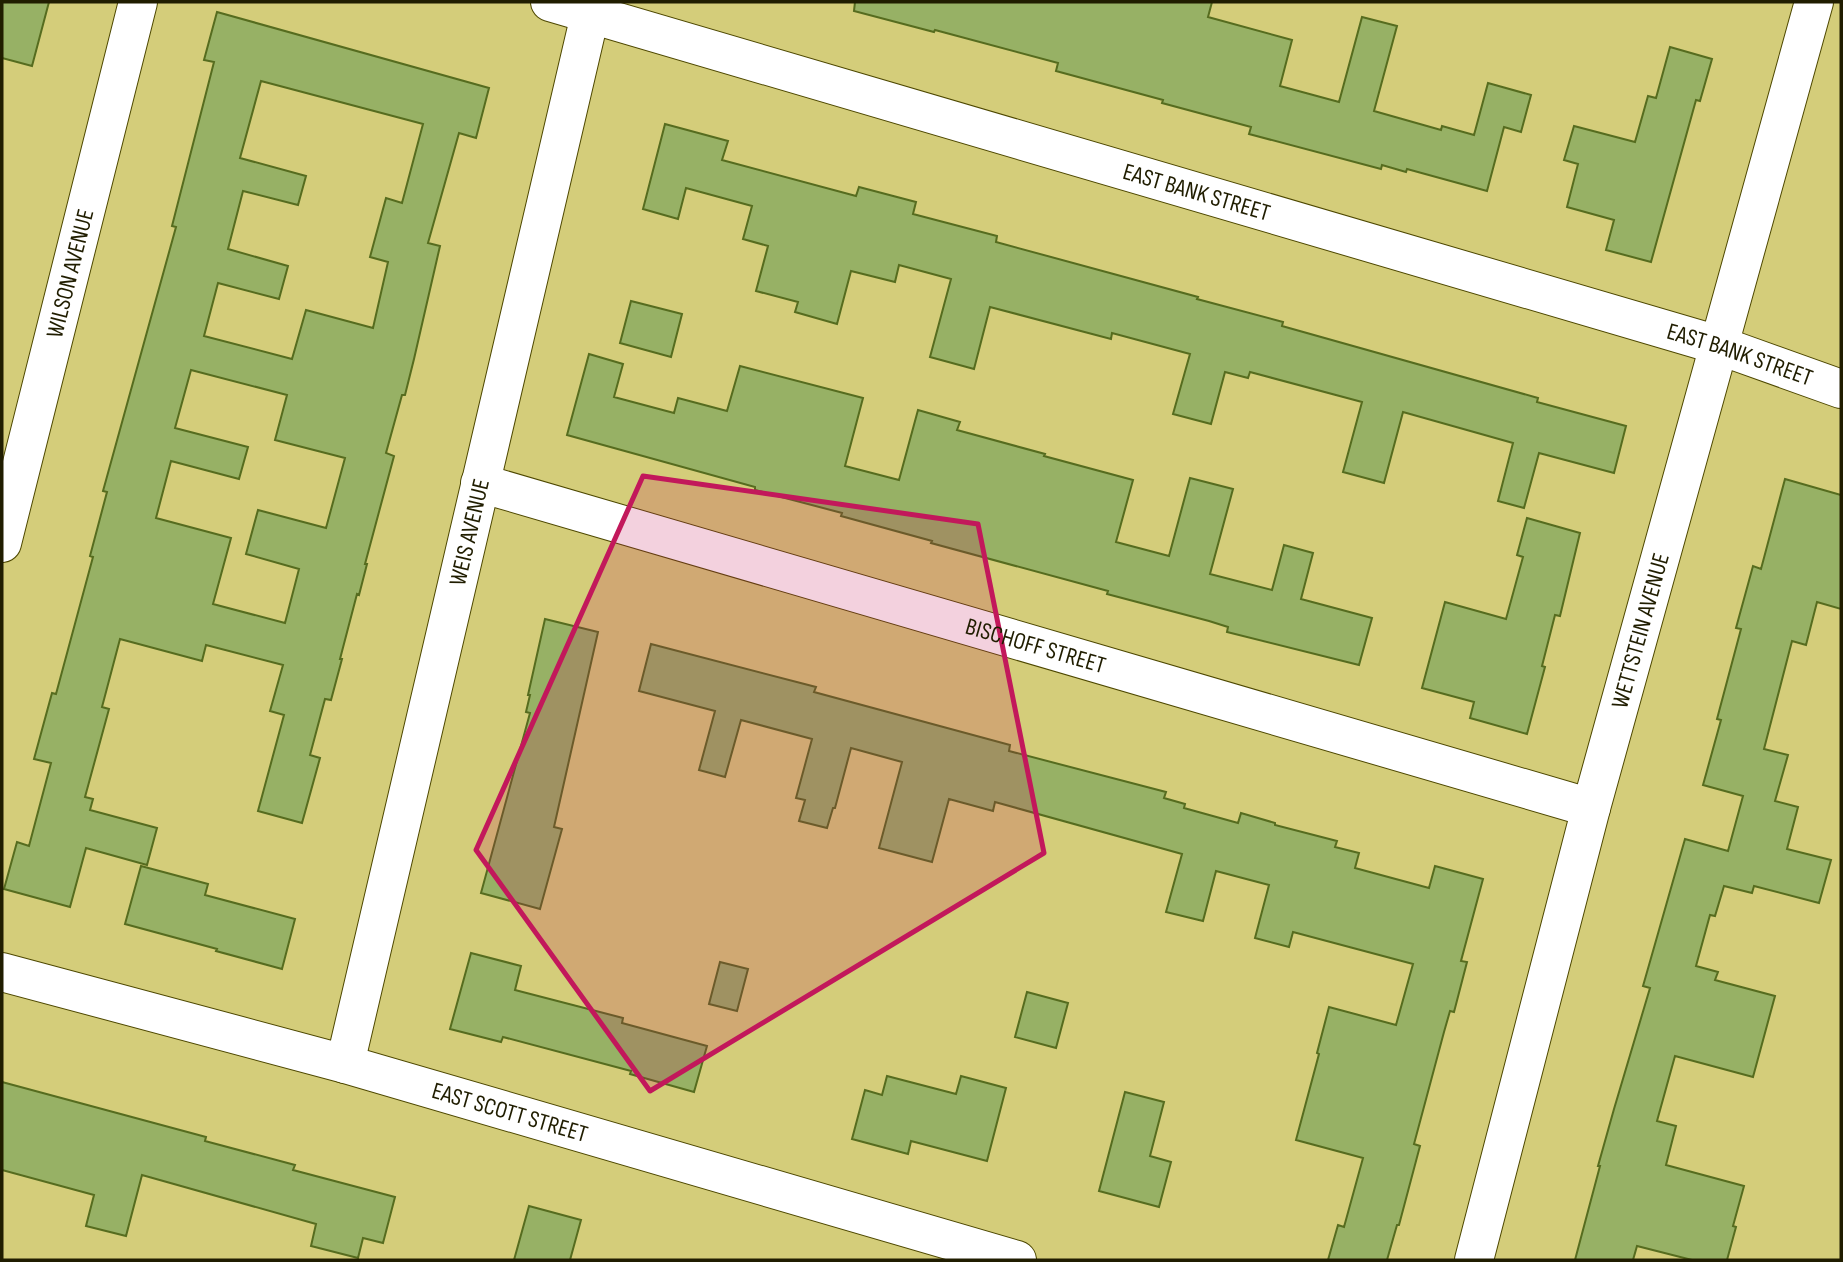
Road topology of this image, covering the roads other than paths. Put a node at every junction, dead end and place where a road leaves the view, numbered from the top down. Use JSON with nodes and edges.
{"nodes":[{"id":1,"x":138,"y":2,"type":"edge"},
{"id":2,"x":550,"y":2,"type":"edge"},
{"id":3,"x":1814,"y":2,"type":"edge"},
{"id":4,"x":592,"y":8,"type":"edge"},
{"id":5,"x":1718,"y":345,"type":"junction"},
{"id":6,"x":1841,"y":389,"type":"edge"},
{"id":7,"x":480,"y":484,"type":"junction"},
{"id":8,"x":2,"y":543,"type":"edge"},
{"id":9,"x":1591,"y":808,"type":"junction"},
{"id":10,"x":2,"y":972,"type":"edge"},
{"id":11,"x":345,"y":1064,"type":"junction"},
{"id":12,"x":1017,"y":1260,"type":"edge"},
{"id":13,"x":1474,"y":1260,"type":"edge"}],
"edges":[{"from":1,"to":8,"type":"street","name":"WILSON AVENUE"},
{"from":2,"to":4,"type":"street","name":"EAST BANK STREET"},
{"from":3,"to":5,"type":"street","name":"WETTSTEIN AVENUE"},
{"from":4,"to":5,"type":"street","name":"EAST BANK STREET"},
{"from":4,"to":7,"type":"street","name":"WEIS AVENUE"},
{"from":5,"to":6,"type":"street","name":"EAST BANK STREET"},
{"from":5,"to":9,"type":"street","name":"WETTSTEIN AVENUE"},
{"from":7,"to":9,"type":"street","name":"BISCHOFF STREET"},
{"from":7,"to":11,"type":"street","name":"WEIS AVENUE"},
{"from":9,"to":13,"type":"street","name":"WETTSTEIN AVENUE"},
{"from":10,"to":11,"type":"street","name":"EAST SCOTT STREET"},
{"from":11,"to":12,"type":"street","name":"EAST SCOTT STREET"}]}
